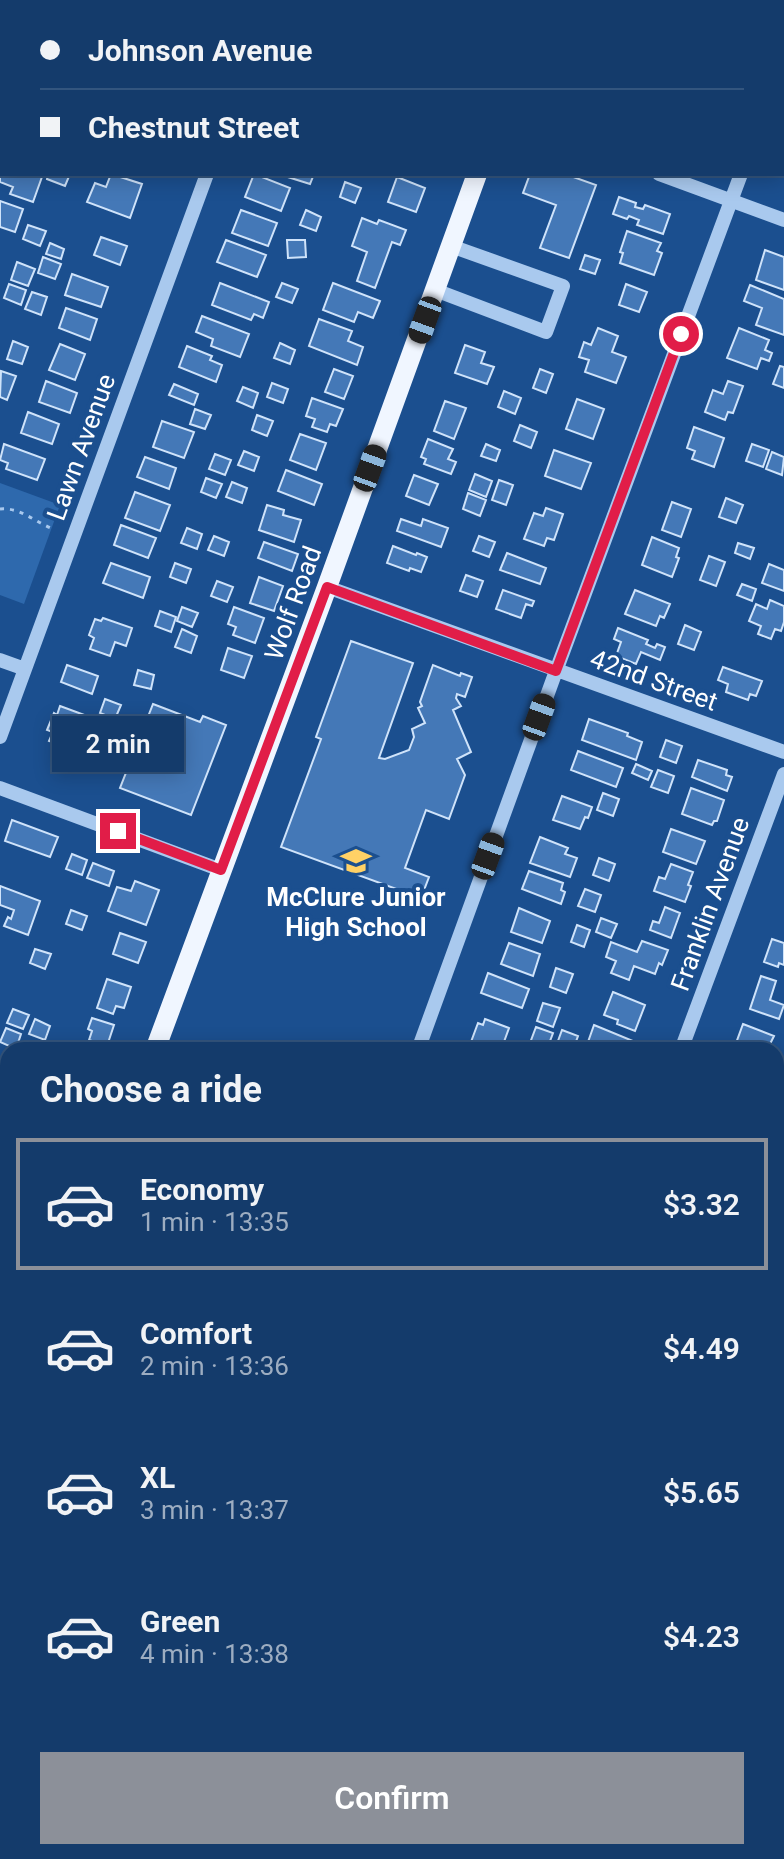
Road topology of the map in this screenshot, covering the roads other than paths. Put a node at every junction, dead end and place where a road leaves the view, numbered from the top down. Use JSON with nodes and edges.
{"nodes":[{"id":1,"x":206,"y":176,"type":"edge"},
{"id":2,"x":476,"y":176,"type":"edge"},
{"id":3,"x":665,"y":176,"type":"edge"},
{"id":4,"x":740,"y":176,"type":"edge"},
{"id":5,"x":731,"y":200,"type":"junction"},
{"id":6,"x":784,"y":220,"type":"edge"},
{"id":7,"x":451,"y":246,"type":"junction"},
{"id":8,"x":435,"y":290,"type":"junction"},
{"id":9,"x":327,"y":587,"type":"junction"},
{"id":10,"x":0,"y":660,"type":"edge"},
{"id":11,"x":25,"y":669,"type":"junction"},
{"id":12,"x":556,"y":671,"type":"junction"},
{"id":13,"x":0,"y":737,"type":"edge"},
{"id":14,"x":784,"y":752,"type":"edge"},
{"id":15,"x":784,"y":774,"type":"edge"},
{"id":16,"x":0,"y":788,"type":"edge"},
{"id":17,"x":221,"y":870,"type":"junction"},
{"id":18,"x":158,"y":1042,"type":"edge"},
{"id":19,"x":421,"y":1042,"type":"edge"},
{"id":20,"x":684,"y":1042,"type":"edge"}],
"edges":[{"from":1,"to":11,"type":"street","name":"Lawn Avenue"},
{"from":2,"to":7,"type":"main road","name":"Wolf Road"},
{"from":3,"to":5,"type":"street"},
{"from":4,"to":5,"type":"street"},
{"from":5,"to":6,"type":"street"},
{"from":5,"to":12,"type":"street"},
{"from":7,"to":8,"type":"main road","name":"Wolf Road"},
{"from":7,"to":8,"type":"street"},
{"from":8,"to":9,"type":"main road","name":"Wolf Road"},
{"from":9,"to":12,"type":"street","name":"42nd Street"},
{"from":9,"to":17,"type":"main road","name":"Wolf Road"},
{"from":10,"to":11,"type":"street"},
{"from":11,"to":13,"type":"street","name":"Lawn Avenue"},
{"from":12,"to":14,"type":"street","name":"42nd Street"},
{"from":12,"to":19,"type":"street"},
{"from":15,"to":20,"type":"street","name":"Franklin Avenue"},
{"from":16,"to":17,"type":"street"},
{"from":17,"to":18,"type":"main road","name":"Wolf Road"}]}
